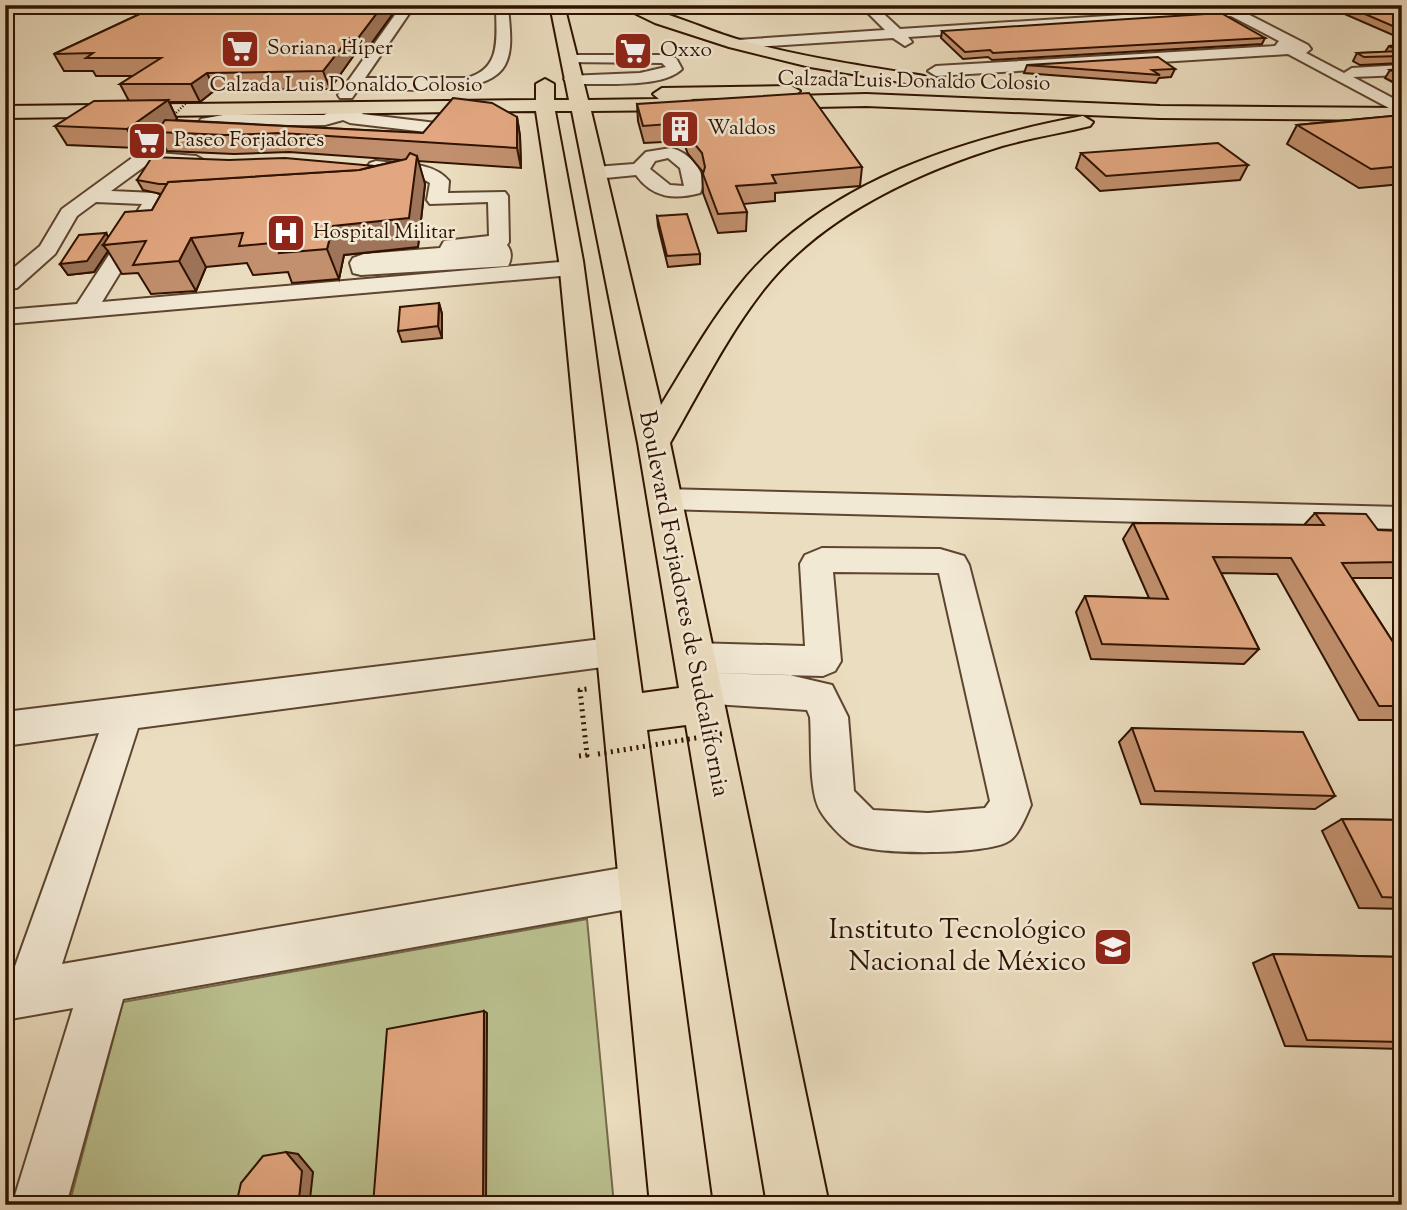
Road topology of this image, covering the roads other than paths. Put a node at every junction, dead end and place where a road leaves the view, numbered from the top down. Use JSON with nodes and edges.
{"nodes":[{"id":1,"x":45,"y":5,"type":"edge"},
{"id":2,"x":409,"y":5,"type":"edge"},
{"id":3,"x":502,"y":5,"type":"edge"},
{"id":4,"x":625,"y":5,"type":"edge"},
{"id":5,"x":866,"y":5,"type":"edge"},
{"id":6,"x":1204,"y":5,"type":"edge"},
{"id":7,"x":12,"y":7,"type":"edge"},
{"id":8,"x":1223,"y":10,"type":"edge"},
{"id":9,"x":894,"y":33,"type":"junction"},
{"id":10,"x":737,"y":44,"type":"junction"},
{"id":11,"x":1297,"y":49,"type":"junction"},
{"id":12,"x":554,"y":61,"type":"edge"},
{"id":13,"x":927,"y":68,"type":"junction"},
{"id":14,"x":1402,"y":70,"type":"edge"},
{"id":15,"x":1352,"y":73,"type":"junction"},
{"id":16,"x":652,"y":75,"type":"junction"},
{"id":17,"x":356,"y":83,"type":"junction"},
{"id":18,"x":500,"y":86,"type":"dead end"},
{"id":19,"x":684,"y":93,"type":"junction"},
{"id":20,"x":1020,"y":94,"type":"junction"},
{"id":21,"x":5,"y":102,"type":"edge"},
{"id":22,"x":433,"y":102,"type":"junction"},
{"id":23,"x":346,"y":104,"type":"junction"},
{"id":24,"x":1399,"y":106,"type":"edge"},
{"id":25,"x":1160,"y":111,"type":"junction"},
{"id":26,"x":5,"y":112,"type":"edge"},
{"id":27,"x":317,"y":138,"type":"edge"},
{"id":28,"x":384,"y":142,"type":"edge"},
{"id":29,"x":552,"y":146,"type":"junction"},
{"id":30,"x":213,"y":161,"type":"edge"},
{"id":31,"x":353,"y":165,"type":"edge"},
{"id":32,"x":641,"y":169,"type":"dead end"},
{"id":33,"x":422,"y":171,"type":"junction"},
{"id":34,"x":595,"y":173,"type":"junction"},
{"id":35,"x":380,"y":186,"type":"edge"},
{"id":36,"x":90,"y":197,"type":"junction"},
{"id":37,"x":467,"y":199,"type":"junction"},
{"id":38,"x":178,"y":202,"type":"edge"},
{"id":39,"x":151,"y":204,"type":"junction"},
{"id":40,"x":461,"y":258,"type":"junction"},
{"id":41,"x":615,"y":258,"type":"junction"},
{"id":42,"x":571,"y":265,"type":"junction"},
{"id":43,"x":7,"y":290,"type":"edge"},
{"id":44,"x":85,"y":310,"type":"junction"},
{"id":45,"x":5,"y":317,"type":"edge"},
{"id":46,"x":654,"y":443,"type":"junction"},
{"id":47,"x":663,"y":499,"type":"junction"},
{"id":48,"x":1402,"y":517,"type":"edge"},
{"id":49,"x":618,"y":651,"type":"junction"},
{"id":50,"x":705,"y":696,"type":"junction"},
{"id":51,"x":124,"y":714,"type":"junction"},
{"id":52,"x":626,"y":714,"type":"junction"},
{"id":53,"x":5,"y":729,"type":"edge"},
{"id":54,"x":645,"y":885,"type":"junction"},
{"id":55,"x":105,"y":980,"type":"junction"},
{"id":56,"x":17,"y":995,"type":"edge"},
{"id":57,"x":39,"y":1205,"type":"edge"},
{"id":58,"x":681,"y":1205,"type":"edge"},
{"id":59,"x":798,"y":1205,"type":"edge"}],
"edges":[{"from":1,"to":7,"type":"street"},
{"from":2,"to":17,"type":"street"},
{"from":3,"to":17,"type":"street"},
{"from":4,"to":10,"type":"main road"},
{"from":5,"to":9,"type":"street"},
{"from":6,"to":8,"type":"street"},
{"from":8,"to":9,"type":"street"},
{"from":8,"to":11,"type":"street"},
{"from":9,"to":10,"type":"street"},
{"from":9,"to":13,"type":"street"},
{"from":10,"to":13,"type":"main road"},
{"from":11,"to":13,"type":"street"},
{"from":11,"to":15,"type":"street"},
{"from":11,"to":24,"type":"street"},
{"from":12,"to":16,"type":"street"},
{"from":12,"to":16,"type":"street"},
{"from":12,"to":19,"type":"main road","name":"Calzada Luis Donaldo Colosio"},
{"from":12,"to":22,"type":"main road","name":"Calzada Luis Donaldo Colosio"},
{"from":12,"to":25,"type":"main road","name":"Calzada Luis Donaldo Colosio"},
{"from":12,"to":29,"type":"main road"},
{"from":12,"to":34,"type":"main road","name":"Boulevard Forjadores de Sudcalifornia"},
{"from":13,"to":20,"type":"main road"},
{"from":14,"to":15,"type":"street"},
{"from":15,"to":24,"type":"street"},
{"from":16,"to":19,"type":"street"},
{"from":17,"to":23,"type":"street"},
{"from":18,"to":22,"type":"main road"},
{"from":19,"to":20,"type":"main road","name":"Calzada Luis Donaldo Colosio"},
{"from":20,"to":24,"type":"main road","name":"Calzada Luis Donaldo Colosio"},
{"from":21,"to":23,"type":"main road","name":"Calzada Luis Donaldo Colosio"},
{"from":22,"to":23,"type":"main road","name":"Calzada Luis Donaldo Colosio"},
{"from":22,"to":29,"type":"main road"},
{"from":23,"to":26,"type":"main road","name":"Calzada Luis Donaldo Colosio"},
{"from":23,"to":27,"type":"street"},
{"from":23,"to":28,"type":"street"},
{"from":24,"to":25,"type":"main road","name":"Calzada Luis Donaldo Colosio"},
{"from":25,"to":46,"type":"main road"},
{"from":29,"to":42,"type":"main road"},
{"from":30,"to":36,"type":"street"},
{"from":31,"to":33,"type":"street"},
{"from":32,"to":34,"type":"street"},
{"from":33,"to":35,"type":"street"},
{"from":33,"to":37,"type":"street"},
{"from":34,"to":41,"type":"main road","name":"Boulevard Forjadores de Sudcalifornia"},
{"from":36,"to":39,"type":"street"},
{"from":36,"to":43,"type":"street"},
{"from":37,"to":40,"type":"street"},
{"from":37,"to":40,"type":"street"},
{"from":38,"to":39,"type":"street"},
{"from":39,"to":44,"type":"street"},
{"from":40,"to":42,"type":"street"},
{"from":40,"to":44,"type":"street"},
{"from":41,"to":42,"type":"main road"},
{"from":41,"to":46,"type":"main road","name":"Boulevard Forjadores de Sudcalifornia"},
{"from":42,"to":49,"type":"main road"},
{"from":43,"to":45,"type":"street"},
{"from":44,"to":45,"type":"street"},
{"from":46,"to":47,"type":"main road","name":"Boulevard Forjadores de Sudcalifornia"},
{"from":47,"to":48,"type":"street"},
{"from":47,"to":50,"type":"main road","name":"Boulevard Forjadores de Sudcalifornia"},
{"from":49,"to":51,"type":"street"},
{"from":49,"to":52,"type":"main road"},
{"from":50,"to":50,"type":"street"},
{"from":50,"to":52,"type":"main road"},
{"from":50,"to":59,"type":"main road","name":"Boulevard Forjadores de Sudcalifornia"},
{"from":51,"to":53,"type":"street"},
{"from":51,"to":56,"type":"street"},
{"from":52,"to":54,"type":"main road"},
{"from":54,"to":55,"type":"street"},
{"from":54,"to":58,"type":"main road"},
{"from":55,"to":56,"type":"street"},
{"from":55,"to":57,"type":"street"}]}
